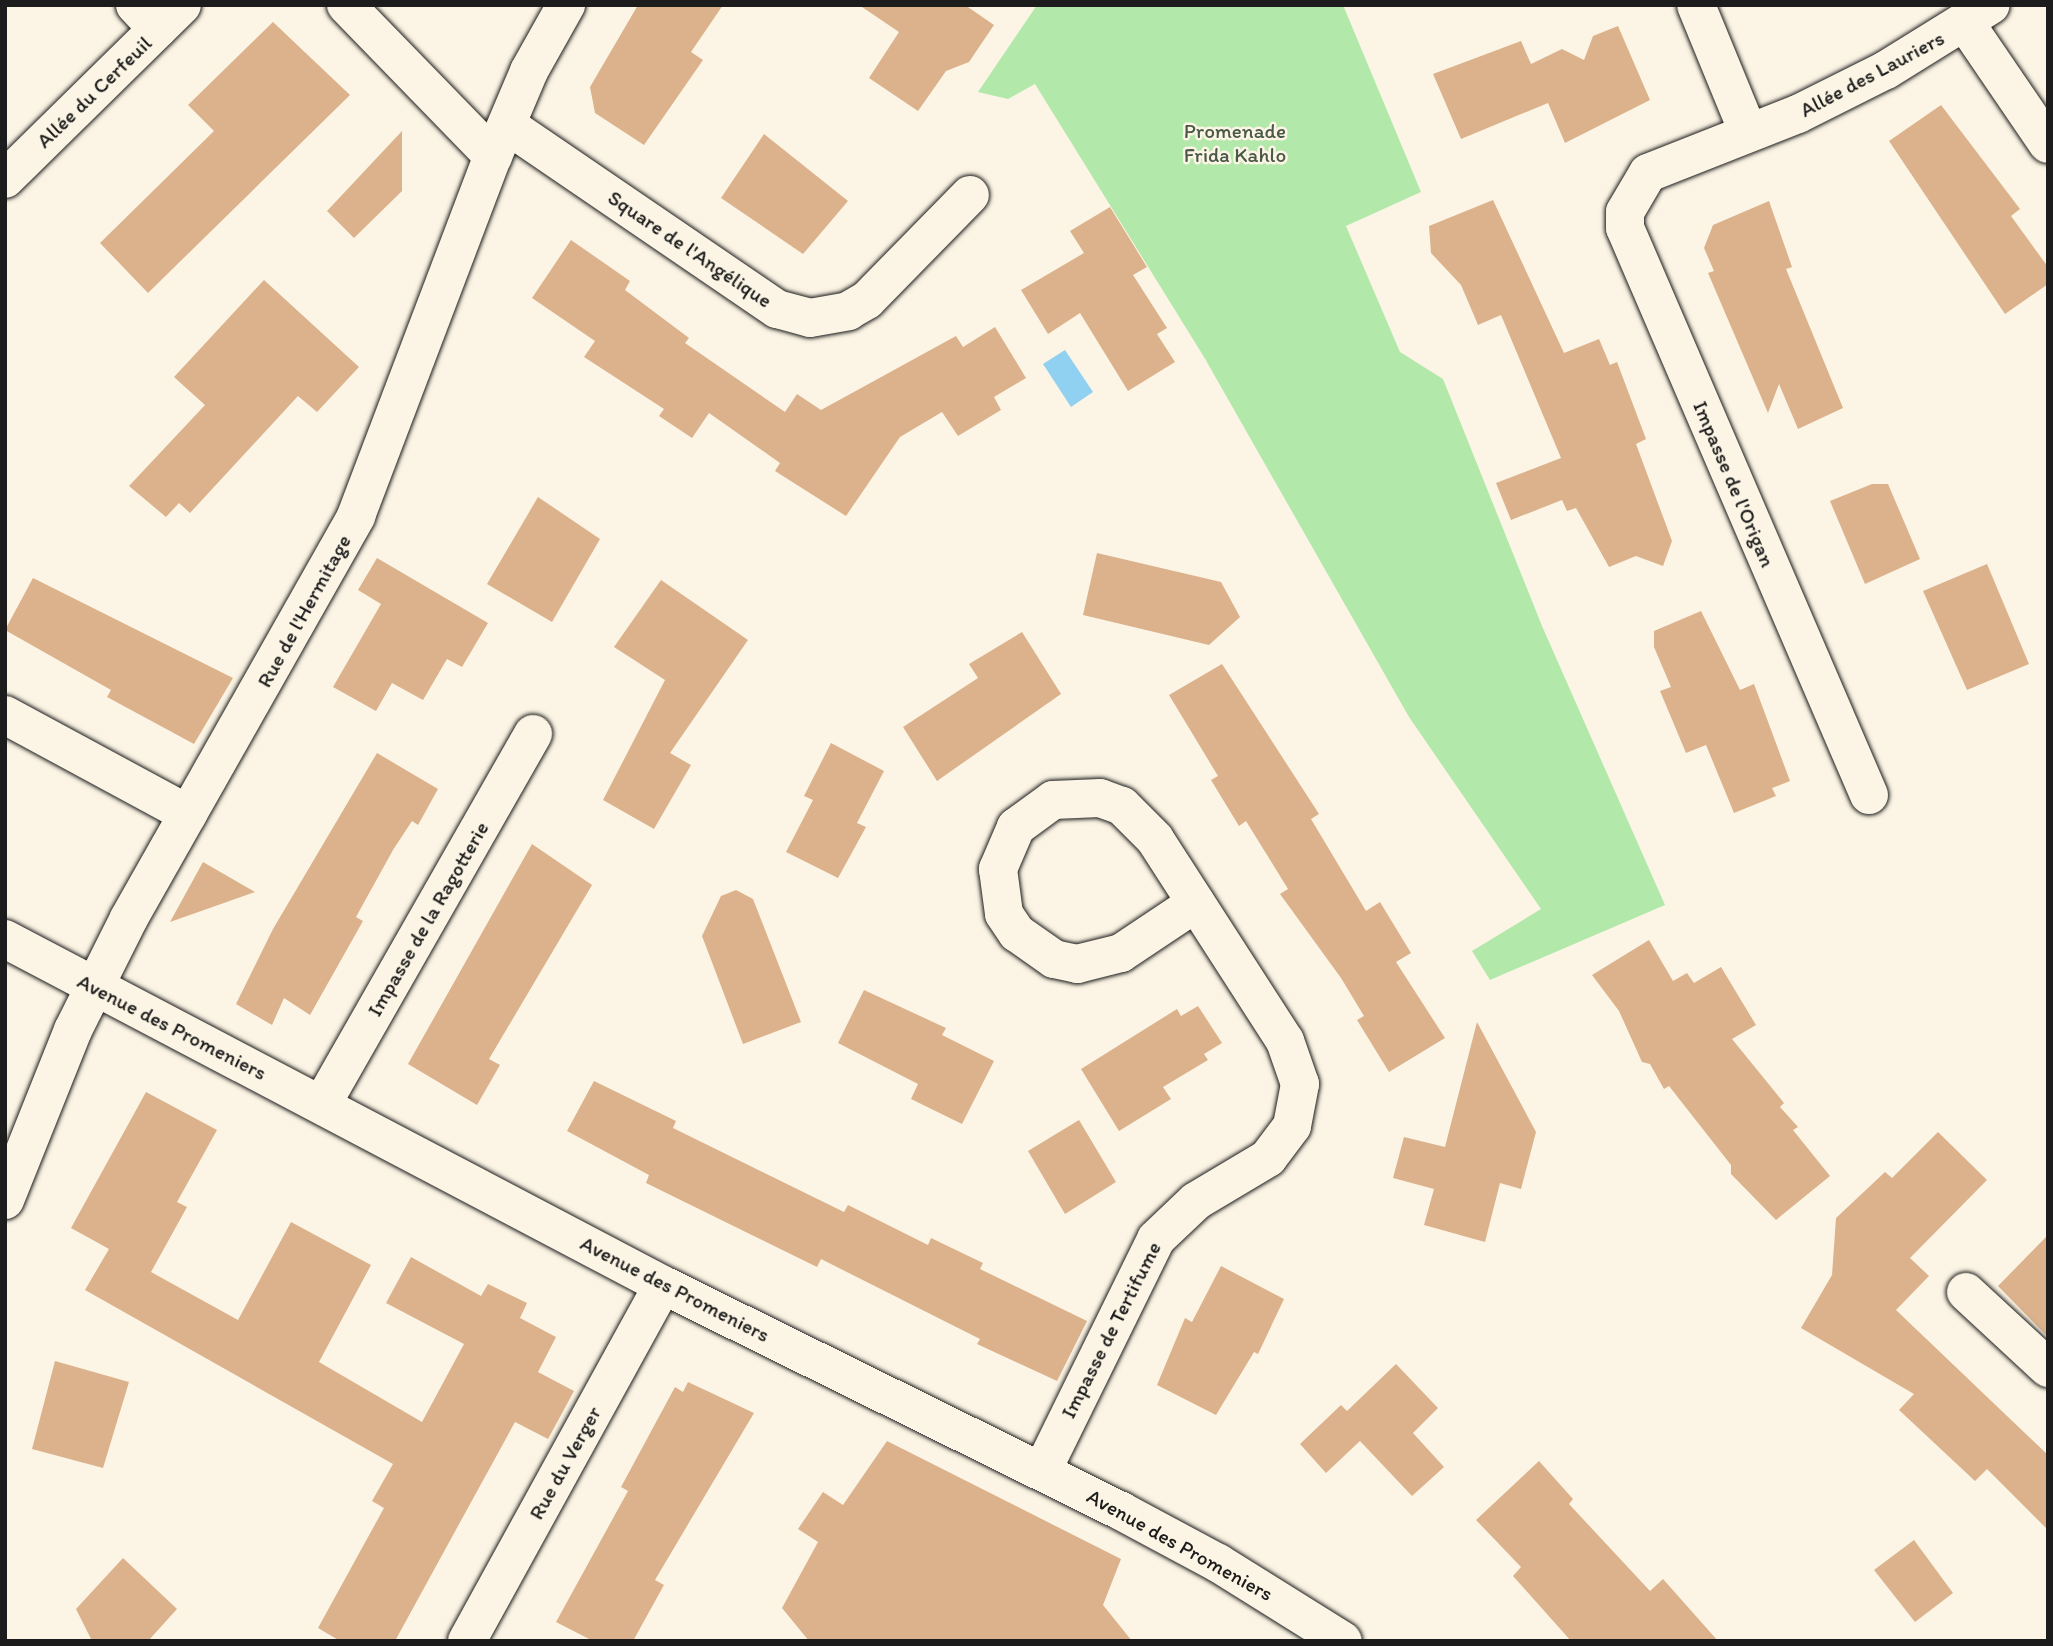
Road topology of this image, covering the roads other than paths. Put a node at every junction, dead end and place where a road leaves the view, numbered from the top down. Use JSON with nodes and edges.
{"nodes":[{"id":1,"x":346,"y":5,"type":"edge"},
{"id":2,"x":566,"y":5,"type":"edge"},
{"id":3,"x":1696,"y":5,"type":"edge"},
{"id":4,"x":158,"y":13,"type":"edge"},
{"id":5,"x":1978,"y":15,"type":"edge"},
{"id":6,"x":1748,"y":132,"type":"junction"},
{"id":7,"x":500,"y":140,"type":"junction"},
{"id":8,"x":2048,"y":144,"type":"edge"},
{"id":9,"x":1648,"y":173,"type":"joint"},
{"id":10,"x":5,"y":179,"type":"edge"},
{"id":11,"x":970,"y":195,"type":"dead end"},
{"id":12,"x":5,"y":715,"type":"edge"},
{"id":13,"x":533,"y":734,"type":"dead end"},
{"id":14,"x":1869,"y":795,"type":"dead end"},
{"id":15,"x":188,"y":814,"type":"junction"},
{"id":16,"x":1196,"y":903,"type":"junction"},
{"id":17,"x":5,"y":940,"type":"edge"},
{"id":18,"x":93,"y":988,"type":"junction"},
{"id":19,"x":321,"y":1104,"type":"junction"},
{"id":20,"x":5,"y":1200,"type":"edge"},
{"id":21,"x":663,"y":1285,"type":"junction"},
{"id":22,"x":1966,"y":1292,"type":"dead end"},
{"id":23,"x":2048,"y":1368,"type":"edge"},
{"id":24,"x":1042,"y":1471,"type":"junction"},
{"id":25,"x":467,"y":1641,"type":"edge"},
{"id":26,"x":1343,"y":1641,"type":"edge"}],
"edges":[{"from":1,"to":7,"type":"street","name":"Square de l'Angélique"},
{"from":2,"to":7,"type":"street","name":"Rue de l'Hermitage"},
{"from":3,"to":6,"type":"street"},
{"from":4,"to":10,"type":"street","name":"Allée du Cerfeuil"},
{"from":5,"to":6,"type":"street","name":"Allée des Lauriers"},
{"from":5,"to":8,"type":"street"},
{"from":6,"to":9,"type":"street","name":"Allée des Lauriers"},
{"from":7,"to":11,"type":"street","name":"Square de l'Angélique"},
{"from":7,"to":15,"type":"street","name":"Rue de l'Hermitage"},
{"from":9,"to":14,"type":"street","name":"Impasse de l'Origan"},
{"from":12,"to":15,"type":"street"},
{"from":13,"to":19,"type":"street","name":"Impasse de la Ragotterie"},
{"from":15,"to":18,"type":"street","name":"Rue de l'Hermitage"},
{"from":16,"to":16,"type":"street","name":"Impasse de Tertifume"},
{"from":16,"to":24,"type":"street","name":"Impasse de Tertifume"},
{"from":17,"to":18,"type":"street","name":"Avenue des Promeniers"},
{"from":18,"to":19,"type":"street","name":"Avenue des Promeniers"},
{"from":18,"to":20,"type":"street","name":"Rue de l'Hermitage"},
{"from":19,"to":21,"type":"street","name":"Avenue des Promeniers"},
{"from":21,"to":24,"type":"street","name":"Avenue des Promeniers"},
{"from":21,"to":25,"type":"street","name":"Rue du Verger"},
{"from":22,"to":23,"type":"street"},
{"from":24,"to":26,"type":"street","name":"Avenue des Promeniers"}]}
